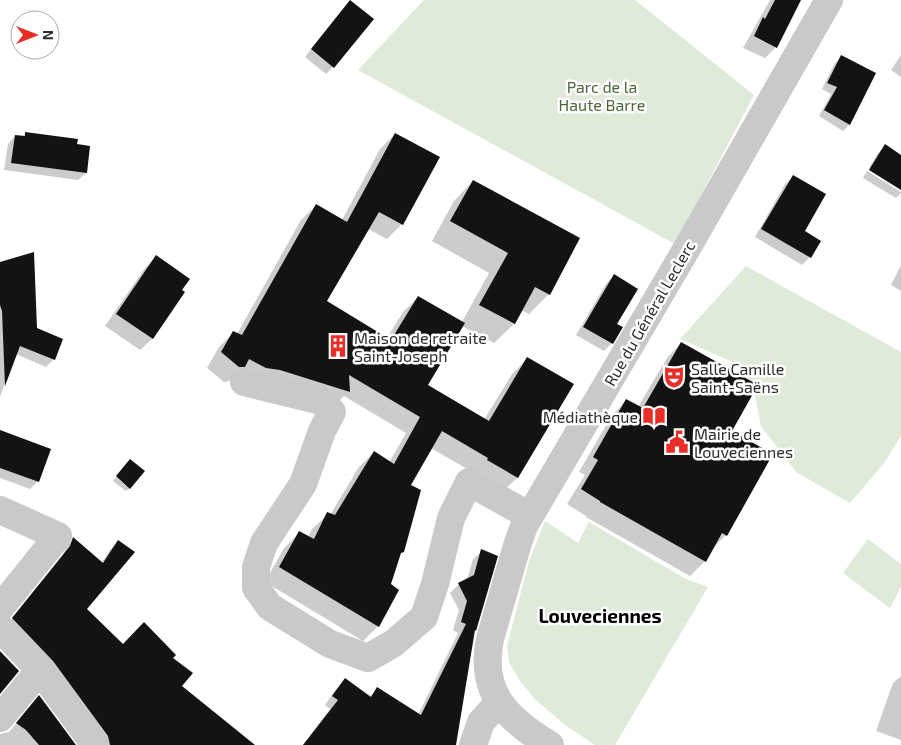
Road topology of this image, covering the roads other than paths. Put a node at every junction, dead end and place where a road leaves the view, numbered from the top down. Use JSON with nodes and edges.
{"nodes":[{"id":1,"x":830,"y":0,"type":"edge"},
{"id":2,"x":244,"y":382,"type":"dead end"},
{"id":3,"x":0,"y":510,"type":"edge"},
{"id":4,"x":530,"y":516,"type":"junction"},
{"id":5,"x":0,"y":608,"type":"edge"},
{"id":6,"x":0,"y":628,"type":"edge"},
{"id":7,"x":40,"y":670,"type":"junction"},
{"id":8,"x":499,"y":702,"type":"junction"},
{"id":9,"x":0,"y":718,"type":"edge"},
{"id":10,"x":95,"y":745,"type":"edge"},
{"id":11,"x":473,"y":745,"type":"edge"},
{"id":12,"x":550,"y":745,"type":"edge"}],
"edges":[{"from":1,"to":4,"type":"street","name":"Rue du Général Leclerc"},
{"from":2,"to":4,"type":"street"},
{"from":3,"to":5,"type":"street"},
{"from":4,"to":8,"type":"street","name":"Rue du Général Leclerc"},
{"from":6,"to":7,"type":"street"},
{"from":7,"to":9,"type":"street"},
{"from":7,"to":10,"type":"street"},
{"from":8,"to":11,"type":"street"},
{"from":8,"to":12,"type":"street","name":"Rue du Général Leclerc"}]}
